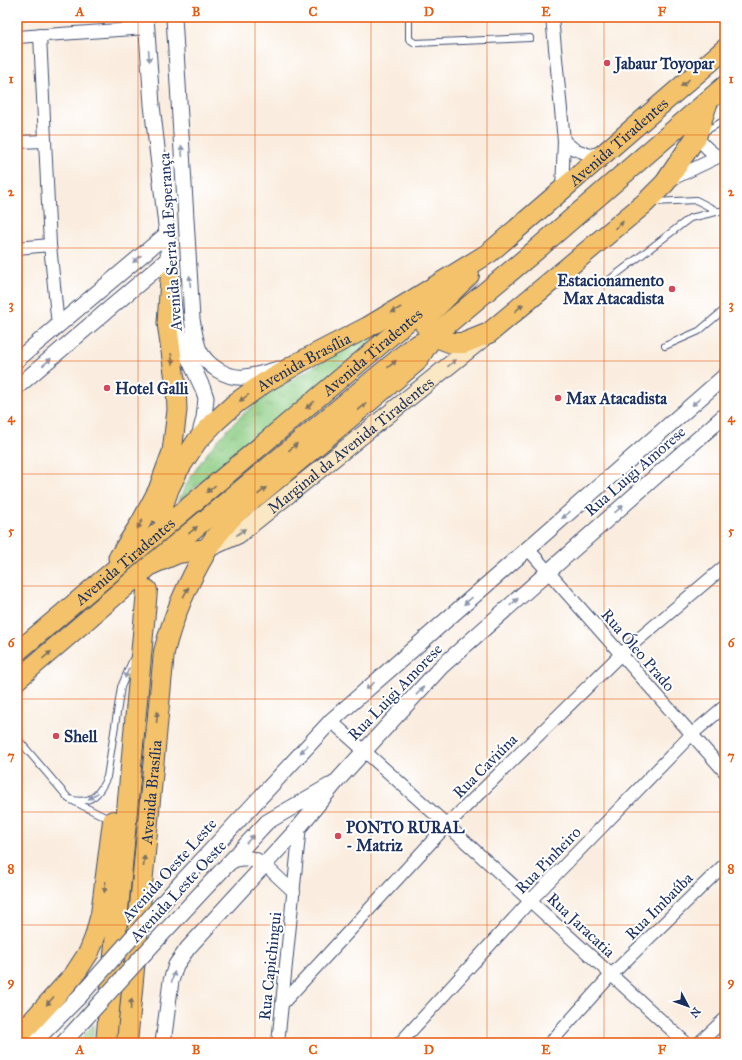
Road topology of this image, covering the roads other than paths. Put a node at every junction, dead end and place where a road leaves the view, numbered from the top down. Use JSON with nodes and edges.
{"nodes":[{"id":1,"x":174,"y":17,"type":"edge"},
{"id":2,"x":409,"y":17,"type":"edge"},
{"id":3,"x":552,"y":17,"type":"edge"},
{"id":4,"x":146,"y":22,"type":"edge"},
{"id":5,"x":40,"y":35,"type":"junction"},
{"id":6,"x":17,"y":36,"type":"edge"},
{"id":7,"x":530,"y":38,"type":"dead end"},
{"id":8,"x":725,"y":49,"type":"edge"},
{"id":9,"x":725,"y":86,"type":"edge"},
{"id":10,"x":708,"y":101,"type":"junction"},
{"id":11,"x":725,"y":120,"type":"edge"},
{"id":12,"x":696,"y":137,"type":"junction"},
{"id":13,"x":45,"y":141,"type":"junction"},
{"id":14,"x":564,"y":141,"type":"junction"},
{"id":15,"x":17,"y":142,"type":"edge"},
{"id":16,"x":607,"y":150,"type":"junction"},
{"id":17,"x":722,"y":156,"type":"edge"},
{"id":18,"x":637,"y":162,"type":"junction"},
{"id":19,"x":665,"y":183,"type":"junction"},
{"id":20,"x":562,"y":190,"type":"junction"},
{"id":21,"x":645,"y":203,"type":"junction"},
{"id":22,"x":722,"y":211,"type":"edge"},
{"id":23,"x":167,"y":234,"type":"junction"},
{"id":24,"x":50,"y":245,"type":"junction"},
{"id":25,"x":17,"y":248,"type":"edge"},
{"id":26,"x":489,"y":253,"type":"junction"},
{"id":27,"x":168,"y":259,"type":"junction"},
{"id":28,"x":170,"y":279,"type":"junction"},
{"id":29,"x":609,"y":280,"type":"dead end"},
{"id":30,"x":725,"y":309,"type":"edge"},
{"id":31,"x":58,"y":326,"type":"junction"},
{"id":32,"x":489,"y":333,"type":"junction"},
{"id":33,"x":433,"y":336,"type":"junction"},
{"id":34,"x":665,"y":346,"type":"dead end"},
{"id":35,"x":17,"y":360,"type":"edge"},
{"id":36,"x":300,"y":362,"type":"junction"},
{"id":37,"x":725,"y":376,"type":"edge"},
{"id":38,"x":17,"y":387,"type":"edge"},
{"id":39,"x":725,"y":415,"type":"edge"},
{"id":40,"x":197,"y":441,"type":"junction"},
{"id":41,"x":160,"y":514,"type":"dead end"},
{"id":42,"x":207,"y":549,"type":"junction"},
{"id":43,"x":528,"y":549,"type":"junction"},
{"id":44,"x":152,"y":564,"type":"junction"},
{"id":45,"x":725,"y":566,"type":"edge"},
{"id":46,"x":548,"y":572,"type":"junction"},
{"id":47,"x":99,"y":583,"type":"junction"},
{"id":48,"x":147,"y":590,"type":"dead end"},
{"id":49,"x":84,"y":624,"type":"junction"},
{"id":50,"x":142,"y":637,"type":"junction"},
{"id":51,"x":17,"y":652,"type":"edge"},
{"id":52,"x":621,"y":654,"type":"junction"},
{"id":53,"x":17,"y":680,"type":"edge"},
{"id":54,"x":725,"y":706,"type":"edge"},
{"id":55,"x":136,"y":711,"type":"junction"},
{"id":56,"x":331,"y":721,"type":"junction"},
{"id":57,"x":692,"y":734,"type":"junction"},
{"id":58,"x":17,"y":738,"type":"edge"},
{"id":59,"x":365,"y":750,"type":"junction"},
{"id":60,"x":725,"y":772,"type":"edge"},
{"id":61,"x":336,"y":782,"type":"junction"},
{"id":62,"x":70,"y":799,"type":"junction"},
{"id":63,"x":113,"y":820,"type":"junction"},
{"id":64,"x":448,"y":825,"type":"junction"},
{"id":65,"x":300,"y":826,"type":"junction"},
{"id":66,"x":725,"y":864,"type":"edge"},
{"id":67,"x":265,"y":865,"type":"junction"},
{"id":68,"x":224,"y":868,"type":"junction"},
{"id":69,"x":294,"y":892,"type":"junction"},
{"id":70,"x":530,"y":901,"type":"junction"},
{"id":71,"x":612,"y":975,"type":"junction"},
{"id":72,"x":282,"y":1004,"type":"junction"},
{"id":73,"x":725,"y":1019,"type":"edge"},
{"id":74,"x":17,"y":1038,"type":"edge"},
{"id":75,"x":33,"y":1043,"type":"edge"},
{"id":76,"x":63,"y":1043,"type":"edge"},
{"id":77,"x":106,"y":1043,"type":"edge"},
{"id":78,"x":127,"y":1043,"type":"edge"},
{"id":79,"x":163,"y":1043,"type":"edge"},
{"id":80,"x":278,"y":1043,"type":"edge"},
{"id":81,"x":400,"y":1043,"type":"edge"},
{"id":82,"x":550,"y":1043,"type":"edge"},
{"id":83,"x":686,"y":1043,"type":"edge"},
{"id":84,"x":699,"y":1043,"type":"edge"}],
"edges":[{"from":36,"to":1,"type":"street","name":"Avenida Serra da Esperança","one_way":true},
{"from":2,"to":7,"type":"lane"},
{"from":3,"to":14,"type":"street"},
{"from":4,"to":5,"type":"street"},
{"from":4,"to":23,"type":"street","name":"Avenida Serra da Esperança","one_way":true},
{"from":5,"to":6,"type":"street"},
{"from":5,"to":13,"type":"street"},
{"from":8,"to":16,"type":"highway","name":"Avenida Tiradentes","one_way":true},
{"from":9,"to":10,"type":"highway","name":"Avenida Tiradentes"},
{"from":10,"to":12,"type":"highway"},
{"from":10,"to":18,"type":"highway","name":"Avenida Tiradentes"},
{"from":11,"to":12,"type":"lane"},
{"from":12,"to":17,"type":"street"},
{"from":12,"to":18,"type":"highway"},
{"from":12,"to":19,"type":"highway"},
{"from":13,"to":15,"type":"street"},
{"from":13,"to":24,"type":"street"},
{"from":14,"to":16,"type":"street"},
{"from":14,"to":20,"type":"street"},
{"from":16,"to":20,"type":"highway","name":"Avenida Tiradentes"},
{"from":17,"to":19,"type":"street"},
{"from":18,"to":33,"type":"highway","name":"Avenida Tiradentes"},
{"from":19,"to":21,"type":"highway"},
{"from":20,"to":26,"type":"highway","name":"Avenida Tiradentes"},
{"from":21,"to":22,"type":"lane"},
{"from":32,"to":21,"type":"highway","one_way":true},
{"from":22,"to":29,"type":"lane"},
{"from":23,"to":27,"type":"street","name":"Avenida Serra da Esperança"},
{"from":23,"to":31,"type":"street","one_way":true},
{"from":24,"to":25,"type":"street"},
{"from":24,"to":31,"type":"street"},
{"from":26,"to":33,"type":"highway"},
{"from":26,"to":36,"type":"highway","name":"Avenida Brasília","one_way":true},
{"from":26,"to":47,"type":"main road","name":"Avenida Tiradentes","one_way":true},
{"from":27,"to":28,"type":"street","name":"Avenida Serra da Esperança"},
{"from":38,"to":27,"type":"street","one_way":true},
{"from":28,"to":40,"type":"street","name":"Avenida Serra da Esperança"},
{"from":28,"to":47,"type":"main road","one_way":true},
{"from":30,"to":34,"type":"lane"},
{"from":31,"to":35,"type":"street"},
{"from":32,"to":33,"type":"highway"},
{"from":42,"to":32,"type":"main road","name":"Marginal da Avenida Tiradentes","one_way":true},
{"from":42,"to":33,"type":"highway","name":"Avenida Brasília","one_way":true},
{"from":44,"to":33,"type":"main road","name":"Avenida Tiradentes","one_way":true},
{"from":36,"to":40,"type":"highway","name":"Avenida Brasília","one_way":true},
{"from":37,"to":43,"type":"street","name":"Rua Luigi Amorese","one_way":true},
{"from":46,"to":39,"type":"street","name":"Rua Luigi Amorese","one_way":true},
{"from":40,"to":41,"type":"highway","name":"Avenida Brasília"},
{"from":42,"to":44,"type":"highway"},
{"from":78,"to":42,"type":"highway","name":"Avenida Brasília","one_way":true},
{"from":43,"to":46,"type":"street","name":"Rua Óleo Prado"},
{"from":43,"to":56,"type":"street","name":"Rua Luigi Amorese","one_way":true},
{"from":44,"to":49,"type":"main road","name":"Avenida Tiradentes"},
{"from":45,"to":52,"type":"street","name":"Rua Caviúna"},
{"from":46,"to":52,"type":"street","name":"Rua Óleo Prado"},
{"from":59,"to":46,"type":"street","name":"Rua Luigi Amorese","one_way":true},
{"from":47,"to":49,"type":"main road"},
{"from":47,"to":51,"type":"main road","name":"Avenida Tiradentes"},
{"from":48,"to":50,"type":"highway","name":"Avenida Brasília"},
{"from":53,"to":49,"type":"main road","name":"Avenida Tiradentes","one_way":true},
{"from":50,"to":55,"type":"highway","name":"Avenida Brasília"},
{"from":50,"to":62,"type":"lane","one_way":true},
{"from":52,"to":57,"type":"street","name":"Rua Óleo Prado"},
{"from":52,"to":64,"type":"street","name":"Rua Caviúna"},
{"from":54,"to":57,"type":"street","name":"Rua Pinheiro"},
{"from":55,"to":63,"type":"highway"},
{"from":55,"to":77,"type":"highway","name":"Avenida Brasília"},
{"from":56,"to":59,"type":"street","name":"Rua Jaracatia"},
{"from":56,"to":75,"type":"street","name":"Avenida Oeste Leste","one_way":true,"bridge":true},
{"from":57,"to":60,"type":"street","name":"Rua Óleo Prado"},
{"from":57,"to":70,"type":"street","name":"Rua Pinheiro"},
{"from":58,"to":62,"type":"lane"},
{"from":59,"to":61,"type":"street","name":"Rua Luigi Amorese"},
{"from":59,"to":64,"type":"street","name":"Rua Jaracatia"},
{"from":61,"to":65,"type":"street","name":"Rua Luigi Amorese"},
{"from":68,"to":61,"type":"street","name":"Avenida Leste Oeste","one_way":true},
{"from":62,"to":63,"type":"lane"},
{"from":63,"to":74,"type":"highway","one_way":true},
{"from":64,"to":70,"type":"street","name":"Rua Jaracatia"},
{"from":64,"to":72,"type":"street","name":"Rua Caviúna"},
{"from":65,"to":67,"type":"street","name":"Rua Luigi Amorese"},
{"from":65,"to":69,"type":"street","name":"Rua Capichingui"},
{"from":66,"to":71,"type":"street","name":"Rua Imbaúba"},
{"from":67,"to":68,"type":"street"},
{"from":67,"to":69,"type":"street","name":"Rua Capichingui"},
{"from":79,"to":67,"type":"street","name":"Rua Luigi Amorese","one_way":true},
{"from":68,"to":76,"type":"street","name":"Avenida Leste Oeste","bridge":true},
{"from":69,"to":72,"type":"street","name":"Rua Capichingui"},
{"from":70,"to":71,"type":"street","name":"Rua Jaracatia"},
{"from":70,"to":81,"type":"street","name":"Rua Pinheiro"},
{"from":71,"to":82,"type":"street","name":"Rua Imbaúba"},
{"from":71,"to":83,"type":"street","name":"Rua Jaracatia"},
{"from":72,"to":80,"type":"street","name":"Rua Capichingui"},
{"from":73,"to":84,"type":"street"}]}
